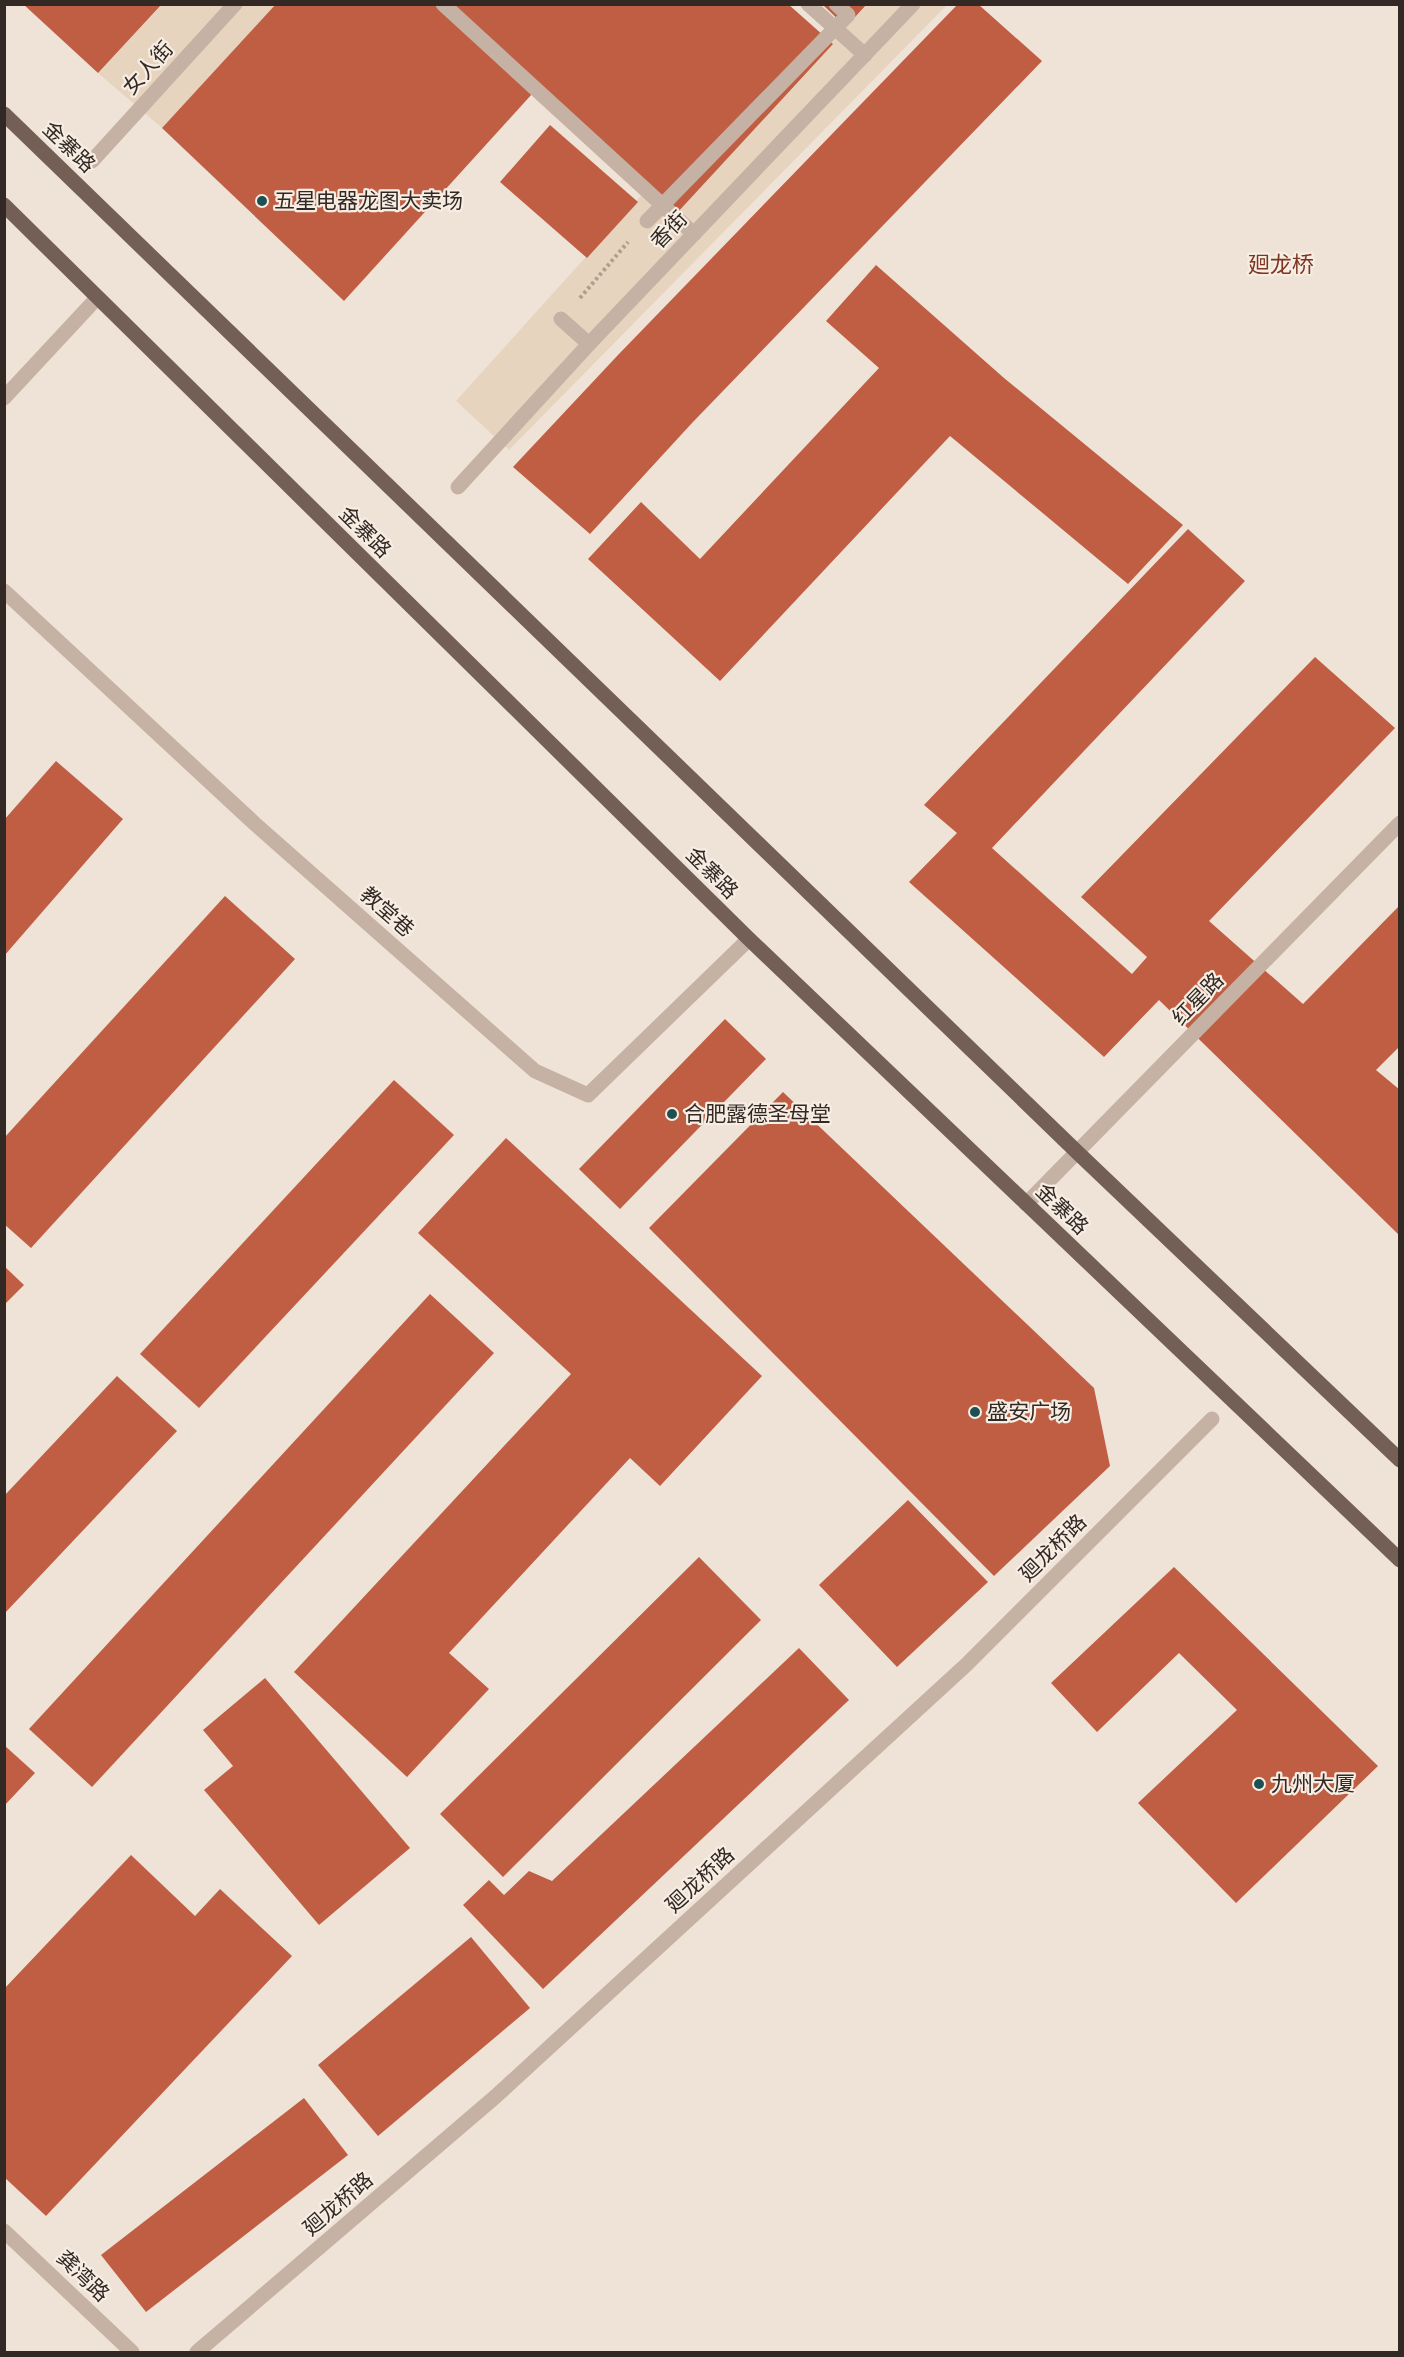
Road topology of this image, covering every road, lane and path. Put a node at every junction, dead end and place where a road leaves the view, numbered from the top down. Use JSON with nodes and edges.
{"nodes":[{"id":1,"x":235,"y":4,"type":"edge"},
{"id":2,"x":442,"y":4,"type":"edge"},
{"id":3,"x":808,"y":4,"type":"edge"},
{"id":4,"x":836,"y":4,"type":"edge"},
{"id":5,"x":914,"y":4,"type":"edge"},
{"id":6,"x":866,"y":55,"type":"junction"},
{"id":7,"x":4,"y":114,"type":"edge"},
{"id":8,"x":92,"y":160,"type":"dead end"},
{"id":9,"x":4,"y":205,"type":"edge"},
{"id":10,"x":647,"y":221,"type":"joint"},
{"id":11,"x":694,"y":234,"type":"junction"},
{"id":12,"x":97,"y":298,"type":"junction"},
{"id":13,"x":561,"y":319,"type":"joint"},
{"id":14,"x":589,"y":344,"type":"junction"},
{"id":15,"x":4,"y":398,"type":"edge"},
{"id":16,"x":458,"y":486,"type":"dead end"},
{"id":17,"x":4,"y":591,"type":"edge"},
{"id":18,"x":1400,"y":823,"type":"edge"},
{"id":19,"x":749,"y":939,"type":"junction"},
{"id":20,"x":1077,"y":1152,"type":"junction"},
{"id":21,"x":1026,"y":1204,"type":"junction"},
{"id":22,"x":1212,"y":1419,"type":"dead end"},
{"id":23,"x":1400,"y":1460,"type":"edge"},
{"id":24,"x":1400,"y":1560,"type":"edge"},
{"id":25,"x":4,"y":2231,"type":"edge"},
{"id":26,"x":132,"y":2352,"type":"edge"},
{"id":27,"x":197,"y":2352,"type":"edge"}],
"edges":[{"from":1,"to":8,"type":"street","name":"女人街"},
{"from":2,"to":11,"type":"street"},
{"from":3,"to":6,"type":"street"},
{"from":4,"to":10,"type":"street"},
{"from":5,"to":6,"type":"street","name":"香街"},
{"from":6,"to":11,"type":"street","name":"香街"},
{"from":7,"to":20,"type":"main road","name":"金寨路"},
{"from":9,"to":12,"type":"main road","name":"金寨路"},
{"from":10,"to":13,"type":"path"},
{"from":11,"to":14,"type":"street","name":"香街"},
{"from":12,"to":15,"type":"street"},
{"from":12,"to":19,"type":"main road","name":"金寨路"},
{"from":13,"to":14,"type":"street"},
{"from":14,"to":16,"type":"street","name":"香街"},
{"from":17,"to":19,"type":"street","name":"教堂巷"},
{"from":18,"to":20,"type":"street","name":"红星路"},
{"from":19,"to":21,"type":"main road","name":"金寨路"},
{"from":20,"to":21,"type":"street","name":"红星路"},
{"from":20,"to":23,"type":"main road","name":"金寨路"},
{"from":21,"to":24,"type":"main road","name":"金寨路"},
{"from":22,"to":27,"type":"street","name":"廻龙桥路"},
{"from":25,"to":26,"type":"street","name":"龚湾路"}]}
